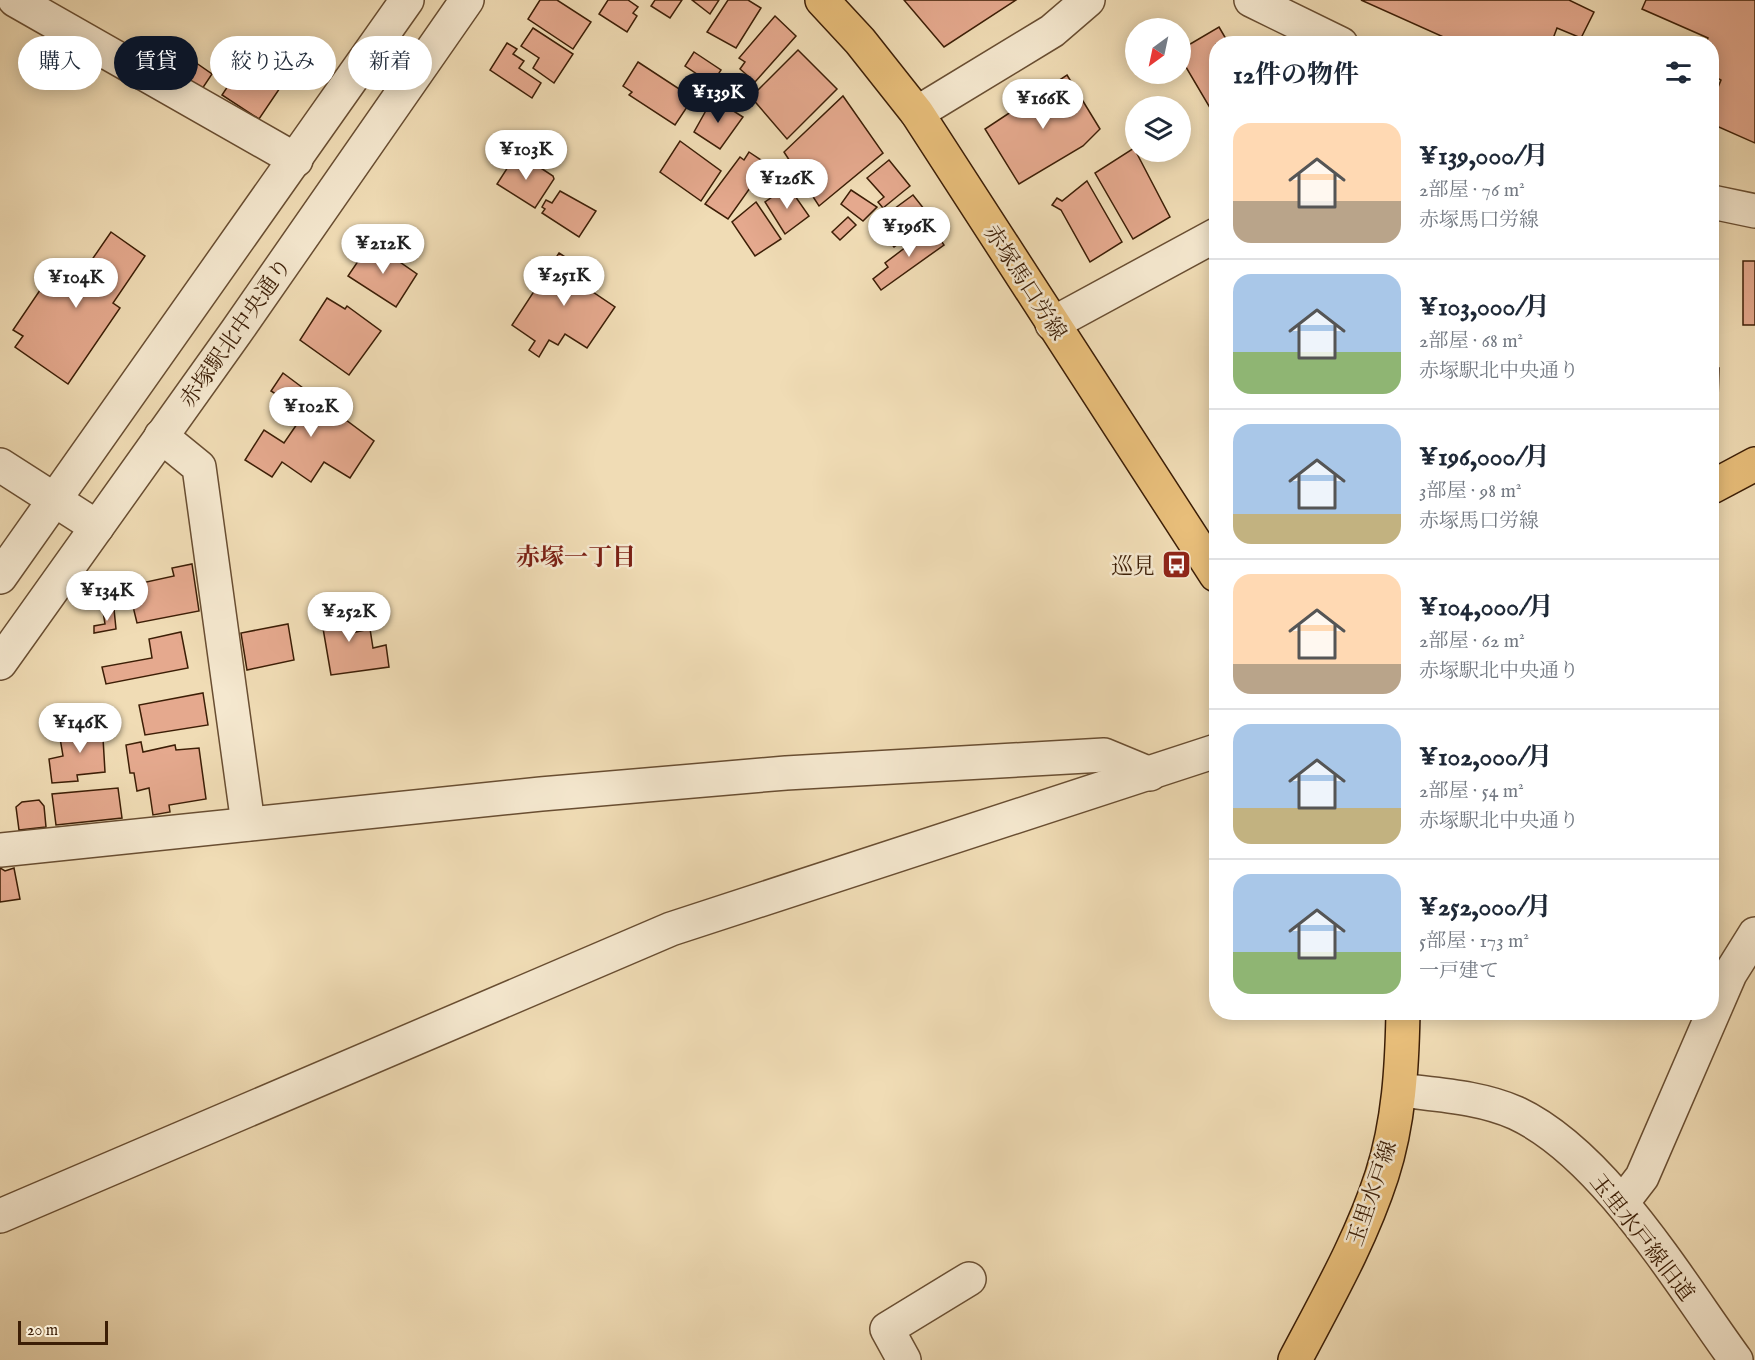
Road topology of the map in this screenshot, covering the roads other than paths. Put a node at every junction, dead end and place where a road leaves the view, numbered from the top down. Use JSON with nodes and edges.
{"nodes":[{"id":1,"x":15,"y":0,"type":"edge"},
{"id":2,"x":407,"y":0,"type":"edge"},
{"id":3,"x":467,"y":0,"type":"edge"},
{"id":4,"x":822,"y":0,"type":"edge"},
{"id":5,"x":1088,"y":0,"type":"edge"},
{"id":6,"x":1251,"y":0,"type":"edge"},
{"id":7,"x":1325,"y":36,"type":"edge"},
{"id":8,"x":917,"y":113,"type":"junction"},
{"id":9,"x":296,"y":160,"type":"junction"},
{"id":10,"x":1719,"y":203,"type":"edge"},
{"id":11,"x":1755,"y":211,"type":"edge"},
{"id":12,"x":1209,"y":240,"type":"edge"},
{"id":13,"x":1052,"y":324,"type":"junction"},
{"id":14,"x":161,"y":436,"type":"junction"},
{"id":15,"x":1755,"y":464,"type":"edge"},
{"id":16,"x":0,"y":465,"type":"edge"},
{"id":17,"x":1719,"y":483,"type":"edge"},
{"id":18,"x":56,"y":500,"type":"junction"},
{"id":19,"x":97,"y":526,"type":"junction"},
{"id":20,"x":1209,"y":564,"type":"edge"},
{"id":21,"x":0,"y":577,"type":"edge"},
{"id":22,"x":0,"y":663,"type":"edge"},
{"id":23,"x":1209,"y":753,"type":"edge"},
{"id":24,"x":1150,"y":774,"type":"junction"},
{"id":25,"x":248,"y":824,"type":"junction"},
{"id":26,"x":0,"y":850,"type":"edge"},
{"id":27,"x":1755,"y":934,"type":"edge"},
{"id":28,"x":1719,"y":999,"type":"edge"},
{"id":29,"x":1403,"y":1020,"type":"edge"},
{"id":30,"x":1710,"y":1020,"type":"edge"},
{"id":31,"x":1400,"y":1090,"type":"junction"},
{"id":32,"x":1622,"y":1203,"type":"junction"},
{"id":33,"x":0,"y":1216,"type":"edge"},
{"id":34,"x":969,"y":1279,"type":"dead end"},
{"id":35,"x":904,"y":1360,"type":"edge"},
{"id":36,"x":1295,"y":1360,"type":"edge"},
{"id":37,"x":1736,"y":1360,"type":"edge"}],
"edges":[{"from":1,"to":9,"type":"street"},
{"from":2,"to":9,"type":"street"},
{"from":3,"to":14,"type":"street","name":"赤塚駅北中央通り"},
{"from":4,"to":8,"type":"main road","name":"赤塚馬口労線"},
{"from":5,"to":8,"type":"street"},
{"from":6,"to":7,"type":"street"},
{"from":8,"to":13,"type":"main road","name":"赤塚馬口労線"},
{"from":9,"to":18,"type":"street"},
{"from":10,"to":11,"type":"street"},
{"from":12,"to":13,"type":"street"},
{"from":13,"to":20,"type":"main road","name":"赤塚馬口労線"},
{"from":14,"to":19,"type":"street","name":"赤塚駅北中央通り"},
{"from":14,"to":25,"type":"street"},
{"from":15,"to":17,"type":"main road"},
{"from":16,"to":18,"type":"street"},
{"from":18,"to":19,"type":"street"},
{"from":18,"to":21,"type":"street"},
{"from":19,"to":22,"type":"street","name":"赤塚駅北中央通り"},
{"from":23,"to":24,"type":"street"},
{"from":24,"to":25,"type":"street"},
{"from":24,"to":33,"type":"street"},
{"from":25,"to":26,"type":"street"},
{"from":27,"to":28,"type":"street"},
{"from":29,"to":31,"type":"main road","name":"玉里水戸線"},
{"from":30,"to":32,"type":"street"},
{"from":31,"to":32,"type":"street","name":"玉里水戸線旧道"},
{"from":31,"to":36,"type":"main road","name":"玉里水戸線"},
{"from":32,"to":37,"type":"street","name":"玉里水戸線旧道"},
{"from":34,"to":35,"type":"street"}]}
